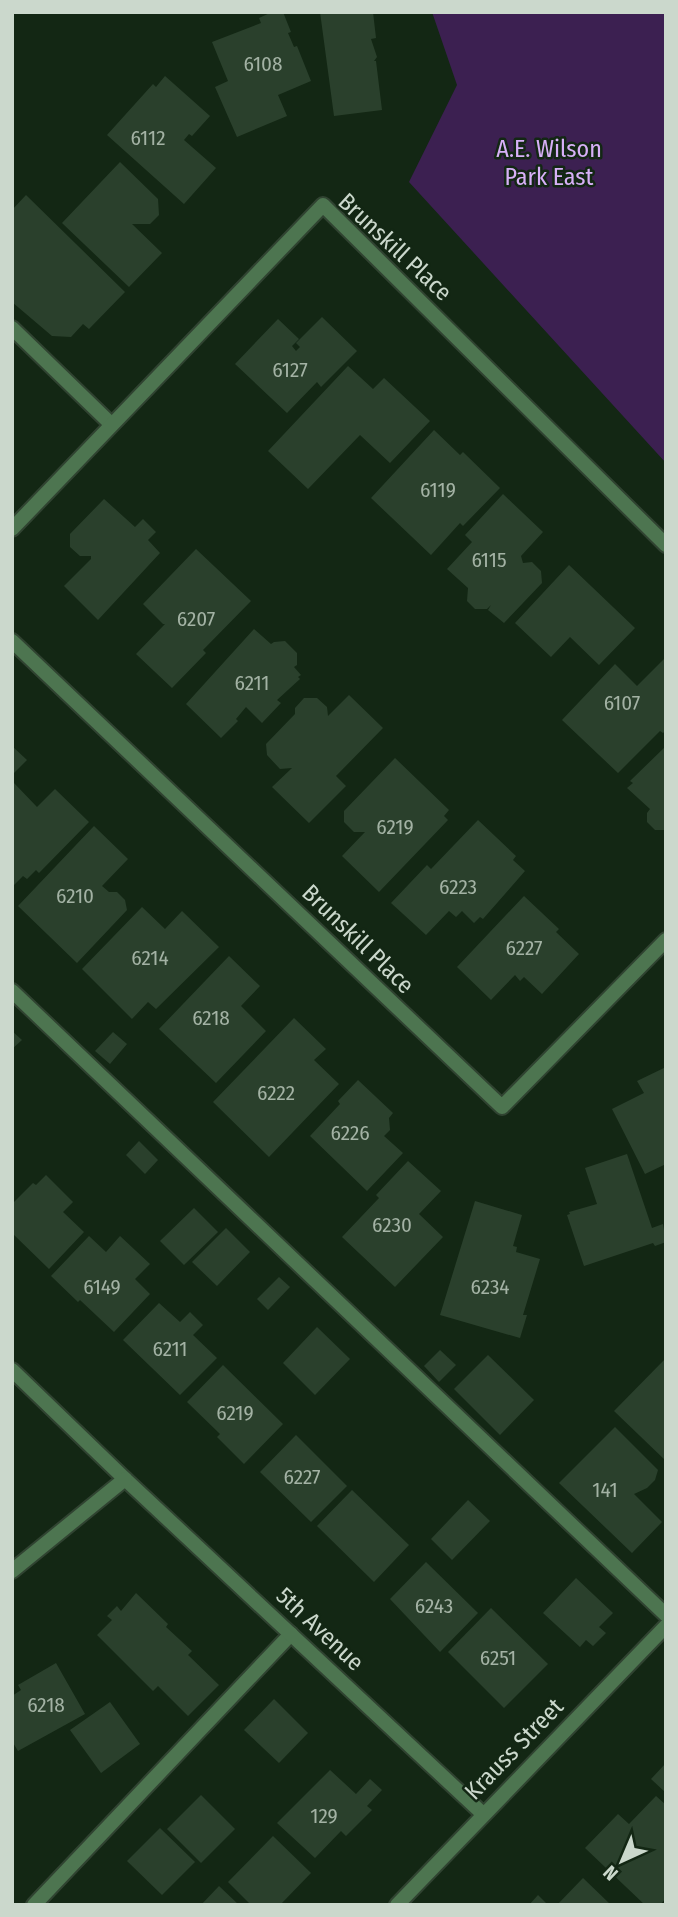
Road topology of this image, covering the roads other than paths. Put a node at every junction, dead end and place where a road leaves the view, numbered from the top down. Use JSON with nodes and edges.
{"nodes":[{"id":1,"x":12,"y":328,"type":"edge"},
{"id":2,"x":111,"y":424,"type":"junction"},
{"id":3,"x":12,"y":529,"type":"edge"},
{"id":4,"x":666,"y":545,"type":"edge"},
{"id":5,"x":12,"y":641,"type":"edge"},
{"id":6,"x":666,"y":940,"type":"edge"},
{"id":7,"x":12,"y":990,"type":"edge"},
{"id":8,"x":12,"y":1370,"type":"edge"},
{"id":9,"x":125,"y":1479,"type":"junction"},
{"id":10,"x":12,"y":1571,"type":"edge"},
{"id":11,"x":666,"y":1615,"type":"edge"},
{"id":12,"x":666,"y":1626,"type":"edge"},
{"id":13,"x":291,"y":1634,"type":"junction"},
{"id":14,"x":483,"y":1814,"type":"junction"},
{"id":15,"x":34,"y":1905,"type":"edge"},
{"id":16,"x":397,"y":1905,"type":"edge"}],
"edges":[{"from":1,"to":2,"type":"street"},
{"from":2,"to":3,"type":"street","name":"Brunskill Place"},
{"from":2,"to":4,"type":"street","name":"Brunskill Place"},
{"from":5,"to":6,"type":"street","name":"Brunskill Place"},
{"from":7,"to":11,"type":"street"},
{"from":8,"to":9,"type":"street","name":"5th Avenue"},
{"from":9,"to":10,"type":"street"},
{"from":9,"to":13,"type":"street","name":"5th Avenue"},
{"from":12,"to":14,"type":"street","name":"Krauss Street"},
{"from":13,"to":14,"type":"street","name":"5th Avenue"},
{"from":13,"to":15,"type":"street"},
{"from":14,"to":16,"type":"street","name":"Krauss Street"}]}
